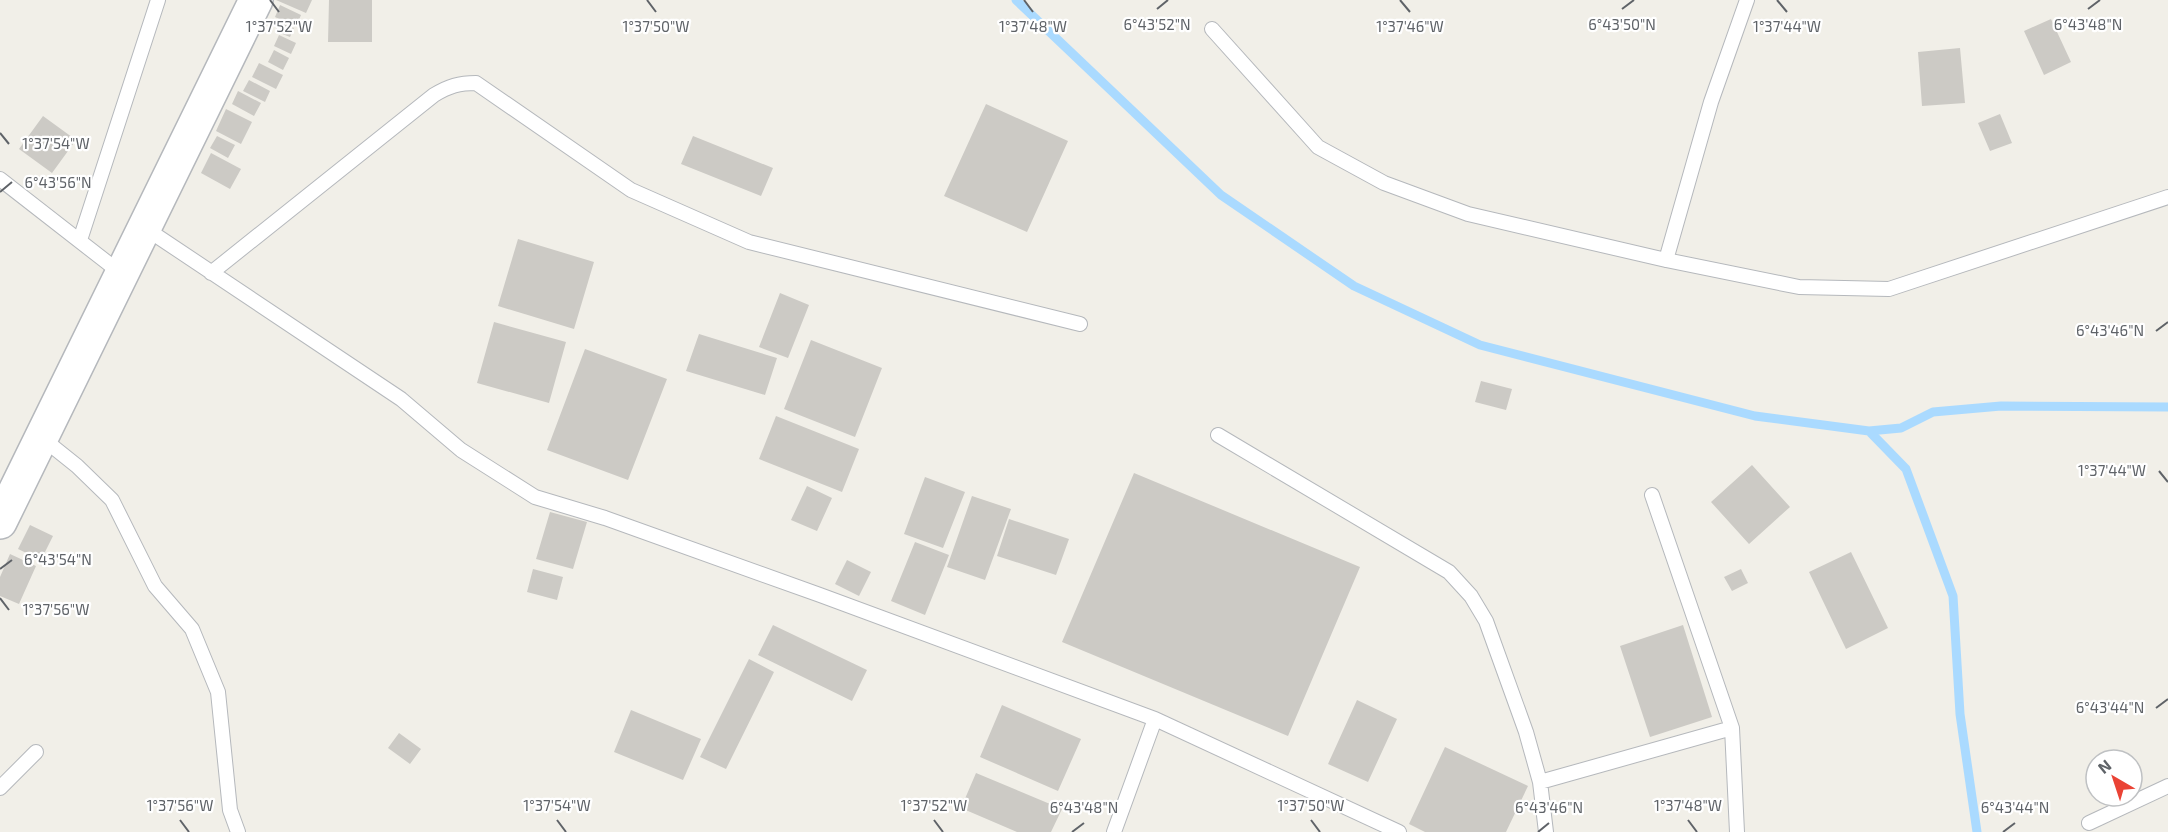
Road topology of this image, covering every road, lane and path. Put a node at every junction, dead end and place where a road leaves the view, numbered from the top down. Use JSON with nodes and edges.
{"nodes":[{"id":1,"x":158,"y":0,"type":"edge"},
{"id":2,"x":256,"y":0,"type":"edge"},
{"id":3,"x":1747,"y":0,"type":"edge"},
{"id":4,"x":1212,"y":29,"type":"dead end"},
{"id":5,"x":0,"y":179,"type":"edge"},
{"id":6,"x":2168,"y":197,"type":"edge"},
{"id":7,"x":145,"y":228,"type":"junction"},
{"id":8,"x":80,"y":240,"type":"junction"},
{"id":9,"x":1666,"y":260,"type":"junction"},
{"id":10,"x":212,"y":273,"type":"junction"},
{"id":11,"x":122,"y":274,"type":"junction"},
{"id":12,"x":1080,"y":324,"type":"dead end"},
{"id":13,"x":1218,"y":435,"type":"dead end"},
{"id":14,"x":42,"y":438,"type":"junction"},
{"id":15,"x":1652,"y":495,"type":"dead end"},
{"id":16,"x":0,"y":522,"type":"edge"},
{"id":17,"x":1155,"y":719,"type":"junction"},
{"id":18,"x":1732,"y":728,"type":"junction"},
{"id":19,"x":36,"y":752,"type":"dead end"},
{"id":20,"x":1540,"y":782,"type":"junction"},
{"id":21,"x":2168,"y":786,"type":"edge"},
{"id":22,"x":0,"y":788,"type":"edge"},
{"id":23,"x":2089,"y":823,"type":"dead end"},
{"id":24,"x":238,"y":832,"type":"edge"},
{"id":25,"x":1114,"y":832,"type":"edge"},
{"id":26,"x":1399,"y":832,"type":"edge"},
{"id":27,"x":1546,"y":832,"type":"edge"},
{"id":28,"x":1737,"y":832,"type":"edge"}],
"edges":[{"from":1,"to":8,"type":"lane"},
{"from":2,"to":7,"type":"street"},
{"from":3,"to":9,"type":"lane"},
{"from":4,"to":9,"type":"lane"},
{"from":5,"to":8,"type":"lane"},
{"from":6,"to":9,"type":"lane"},
{"from":7,"to":10,"type":"lane"},
{"from":7,"to":11,"type":"street"},
{"from":8,"to":11,"type":"lane"},
{"from":10,"to":12,"type":"lane"},
{"from":10,"to":17,"type":"lane"},
{"from":11,"to":14,"type":"street"},
{"from":13,"to":20,"type":"lane"},
{"from":14,"to":16,"type":"street"},
{"from":14,"to":24,"type":"lane"},
{"from":15,"to":18,"type":"lane"},
{"from":17,"to":25,"type":"lane"},
{"from":17,"to":26,"type":"lane"},
{"from":18,"to":20,"type":"lane"},
{"from":18,"to":28,"type":"lane"},
{"from":19,"to":22,"type":"lane"},
{"from":20,"to":27,"type":"lane"},
{"from":21,"to":23,"type":"lane"}]}
